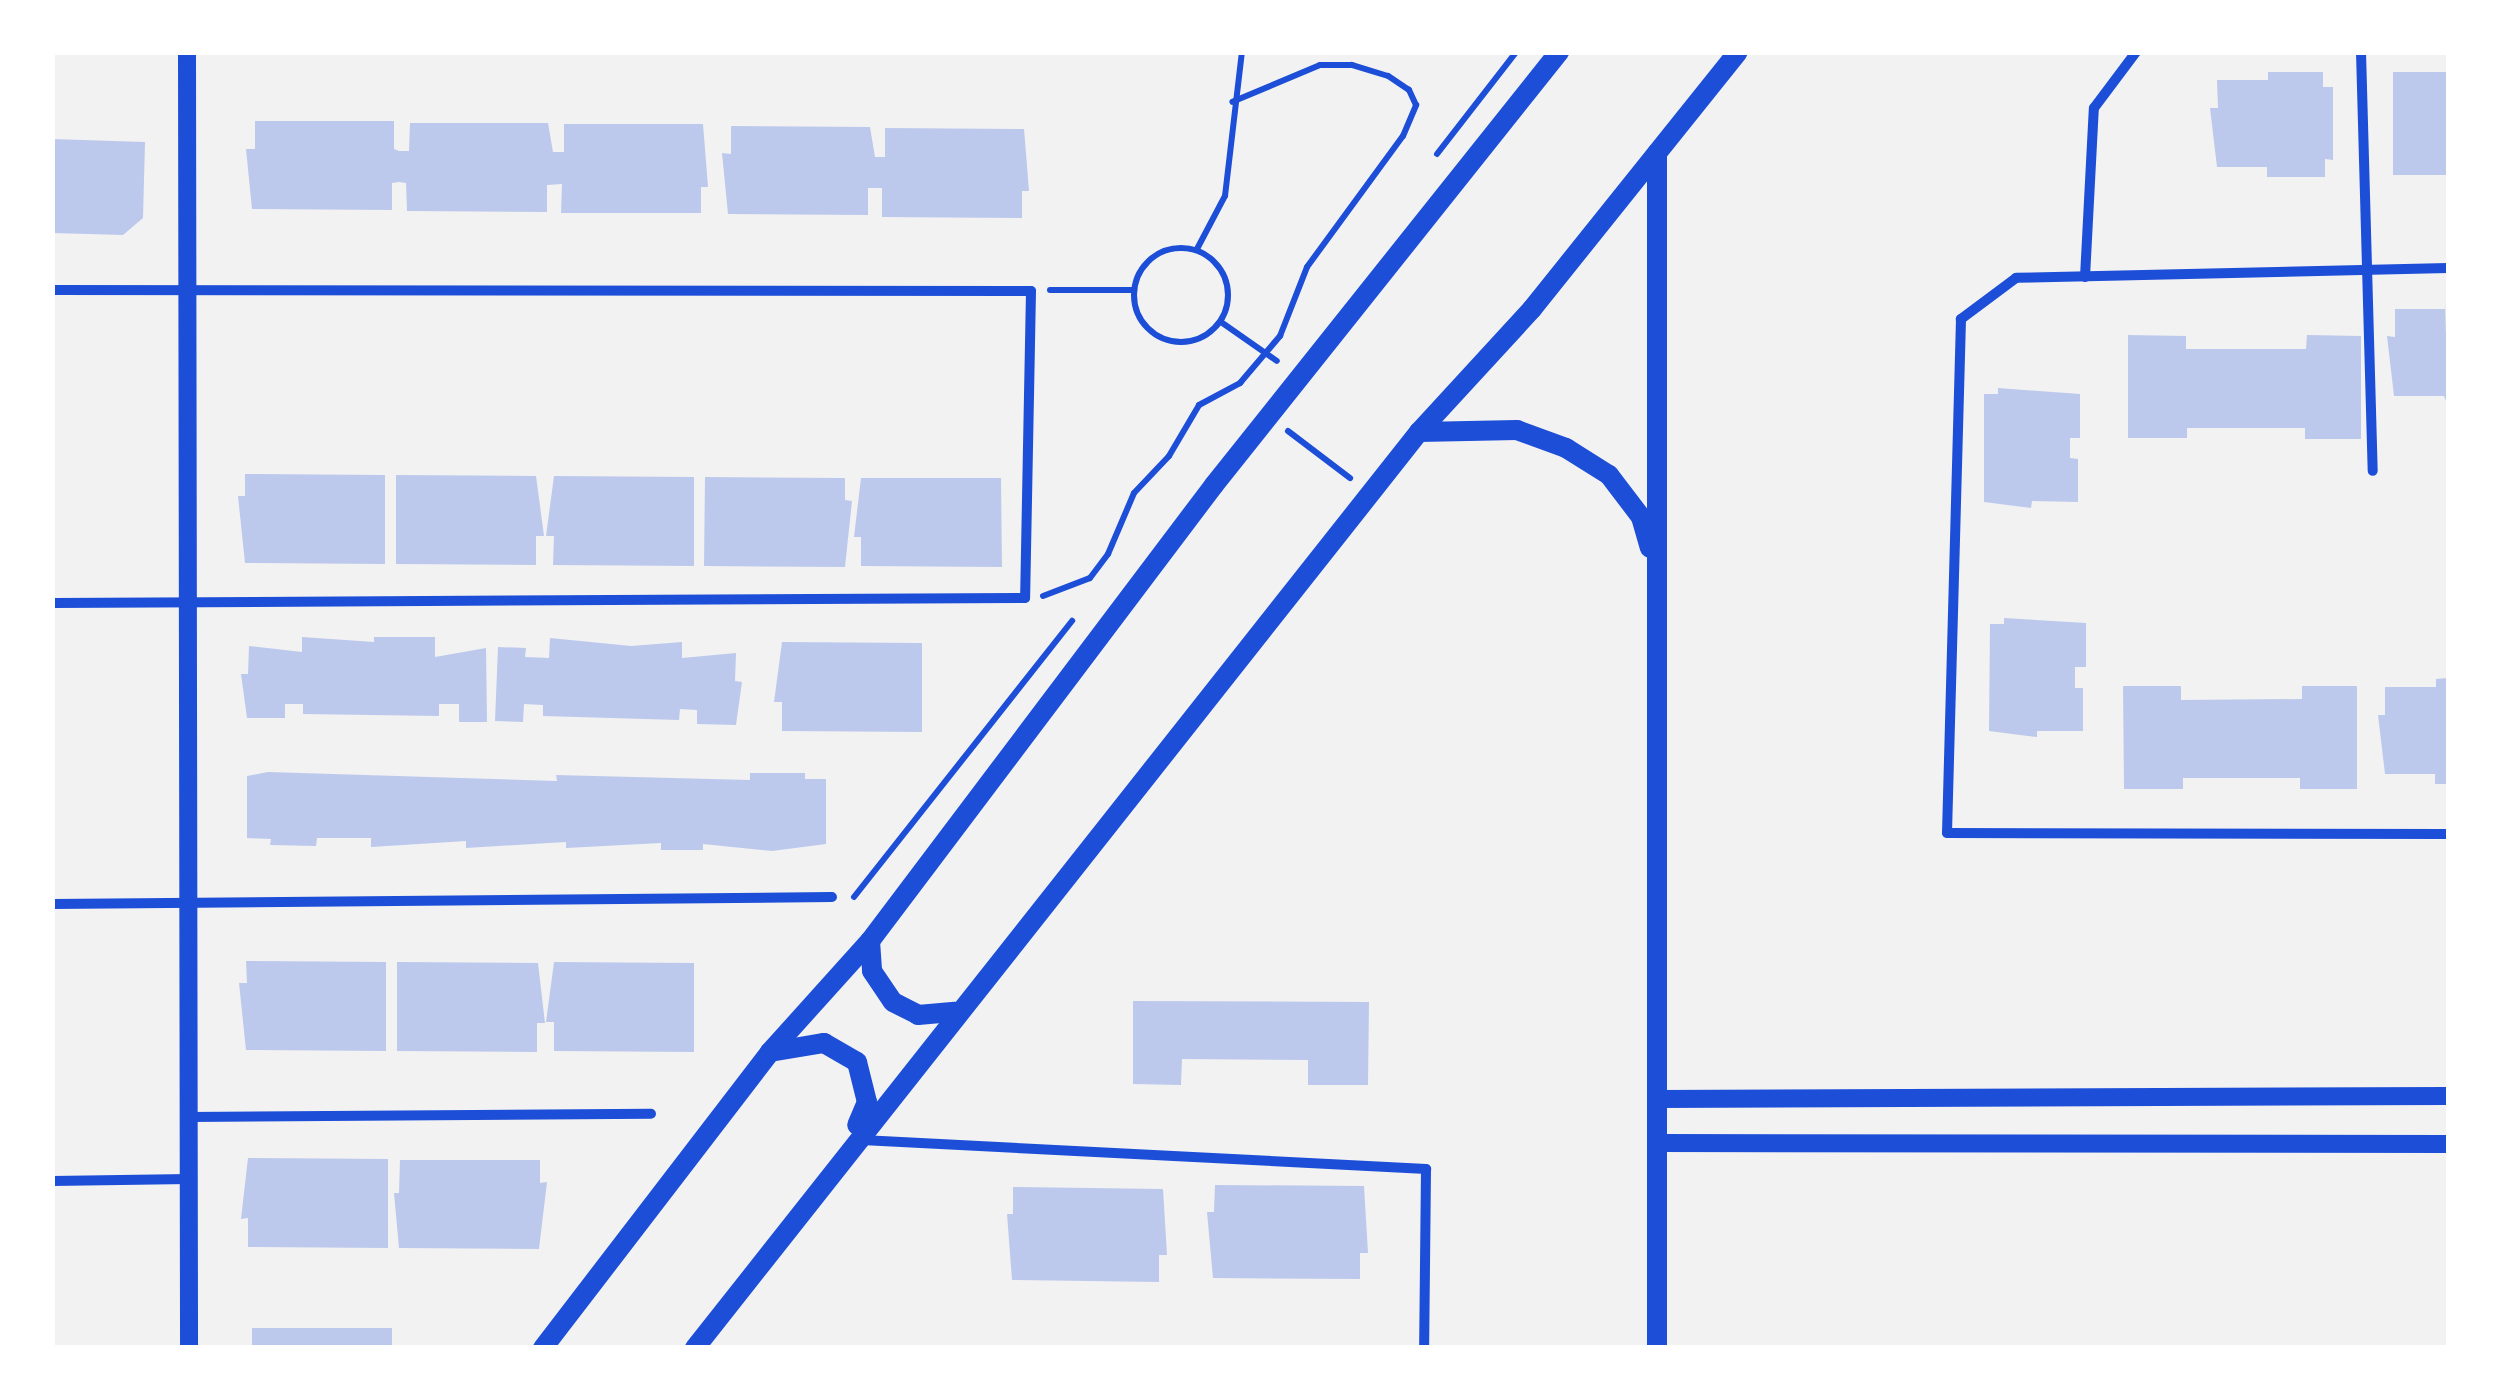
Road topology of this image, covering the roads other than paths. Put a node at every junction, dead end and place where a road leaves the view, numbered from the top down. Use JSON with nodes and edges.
{"nodes":[{"id":1,"x":187,"y":52,"type":"edge"},
{"id":2,"x":1738,"y":52,"type":"edge"},
{"id":3,"x":2136,"y":52,"type":"edge"},
{"id":4,"x":2361,"y":52,"type":"edge"},
{"id":5,"x":1554,"y":56,"type":"edge"},
{"id":6,"x":1657,"y":153,"type":"junction"},
{"id":7,"x":2448,"y":268,"type":"edge"},
{"id":8,"x":2369,"y":270,"type":"junction"},
{"id":9,"x":2085,"y":277,"type":"junction"},
{"id":10,"x":52,"y":290,"type":"edge"},
{"id":11,"x":187,"y":290,"type":"junction"},
{"id":12,"x":1420,"y":432,"type":"junction"},
{"id":13,"x":2373,"y":471,"type":"dead end"},
{"id":14,"x":1656,"y":570,"type":"junction"},
{"id":15,"x":52,"y":603,"type":"edge"},
{"id":16,"x":188,"y":603,"type":"junction"},
{"id":17,"x":2448,"y":834,"type":"edge"},
{"id":18,"x":832,"y":897,"type":"dead end"},
{"id":19,"x":188,"y":903,"type":"junction"},
{"id":20,"x":52,"y":904,"type":"edge"},
{"id":21,"x":870,"y":941,"type":"junction"},
{"id":22,"x":955,"y":1012,"type":"junction"},
{"id":23,"x":770,"y":1052,"type":"junction"},
{"id":24,"x":2448,"y":1096,"type":"edge"},
{"id":25,"x":1658,"y":1099,"type":"junction"},
{"id":26,"x":651,"y":1114,"type":"dead end"},
{"id":27,"x":189,"y":1118,"type":"junction"},
{"id":28,"x":1658,"y":1143,"type":"junction"},
{"id":29,"x":2448,"y":1144,"type":"edge"},
{"id":30,"x":850,"y":1147,"type":"junction"},
{"id":31,"x":189,"y":1179,"type":"junction"},
{"id":32,"x":52,"y":1180,"type":"edge"},
{"id":33,"x":189,"y":1348,"type":"edge"},
{"id":34,"x":544,"y":1348,"type":"edge"},
{"id":35,"x":694,"y":1348,"type":"edge"},
{"id":36,"x":1424,"y":1348,"type":"edge"},
{"id":37,"x":1657,"y":1348,"type":"edge"}],
"edges":[{"from":1,"to":11,"type":"street"},
{"from":2,"to":6,"type":"main road"},
{"from":3,"to":9,"type":"street"},
{"from":4,"to":8,"type":"street"},
{"from":5,"to":21,"type":"main road"},
{"from":6,"to":12,"type":"main road"},
{"from":6,"to":14,"type":"main road"},
{"from":7,"to":8,"type":"street"},
{"from":8,"to":9,"type":"street"},
{"from":8,"to":13,"type":"street"},
{"from":9,"to":17,"type":"street"},
{"from":10,"to":11,"type":"street"},
{"from":11,"to":16,"type":"street"},
{"from":11,"to":16,"type":"street"},
{"from":12,"to":14,"type":"main road"},
{"from":12,"to":22,"type":"main road"},
{"from":14,"to":25,"type":"main road"},
{"from":15,"to":16,"type":"street"},
{"from":16,"to":19,"type":"street"},
{"from":18,"to":19,"type":"street"},
{"from":19,"to":20,"type":"street"},
{"from":19,"to":27,"type":"street"},
{"from":21,"to":22,"type":"main road"},
{"from":21,"to":23,"type":"main road"},
{"from":22,"to":30,"type":"main road"},
{"from":23,"to":30,"type":"main road"},
{"from":23,"to":34,"type":"main road"},
{"from":24,"to":25,"type":"street"},
{"from":25,"to":28,"type":"main road"},
{"from":26,"to":27,"type":"street"},
{"from":27,"to":31,"type":"street"},
{"from":28,"to":29,"type":"street"},
{"from":28,"to":37,"type":"main road"},
{"from":30,"to":35,"type":"main road"},
{"from":30,"to":36,"type":"street"},
{"from":31,"to":32,"type":"street"},
{"from":31,"to":33,"type":"street"}]}
